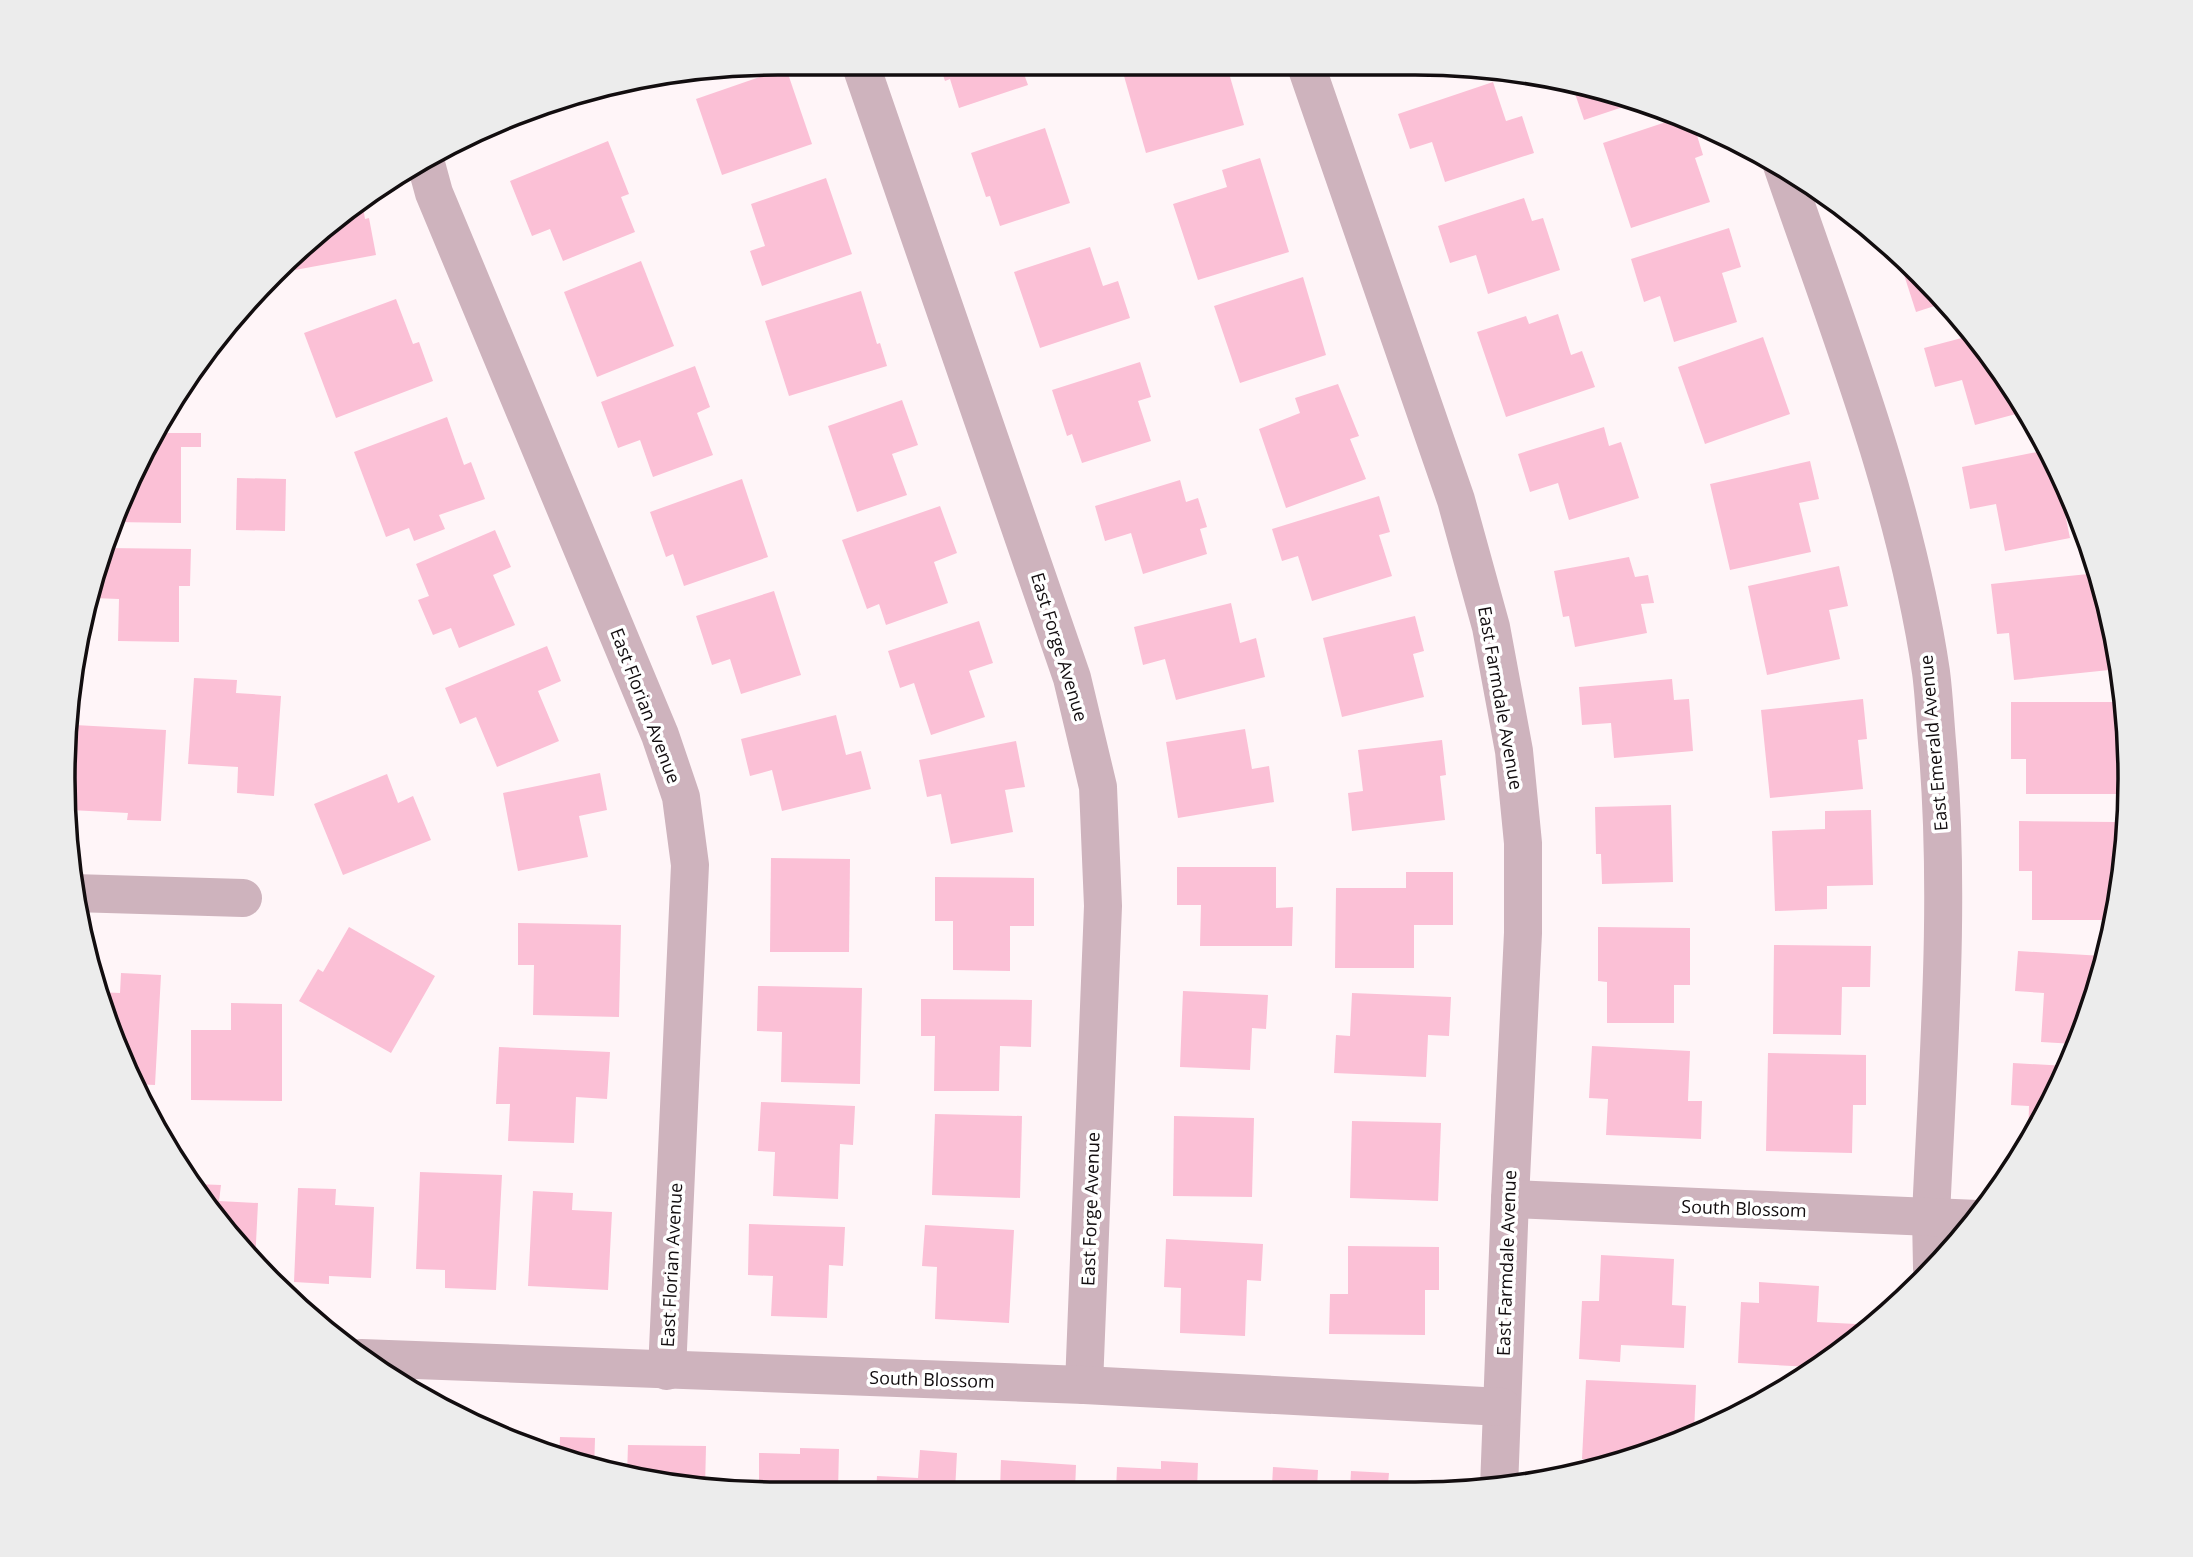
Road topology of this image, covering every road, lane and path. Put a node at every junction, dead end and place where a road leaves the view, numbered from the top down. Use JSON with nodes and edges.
{"nodes":[{"id":1,"x":864,"y":75,"type":"edge"},
{"id":2,"x":1309,"y":75,"type":"edge"},
{"id":3,"x":427,"y":169,"type":"edge"},
{"id":4,"x":1788,"y":183,"type":"edge"},
{"id":5,"x":85,"y":893,"type":"edge"},
{"id":6,"x":243,"y":898,"type":"dead end"},
{"id":7,"x":1510,"y":1199,"type":"junction"},
{"id":8,"x":1931,"y":1216,"type":"junction"},
{"id":9,"x":1963,"y":1218,"type":"edge"},
{"id":10,"x":1932,"y":1254,"type":"edge"},
{"id":11,"x":381,"y":1358,"type":"edge"},
{"id":12,"x":667,"y":1371,"type":"junction"},
{"id":13,"x":1084,"y":1385,"type":"junction"},
{"id":14,"x":1502,"y":1407,"type":"junction"},
{"id":15,"x":1499,"y":1477,"type":"edge"}],
"edges":[{"from":1,"to":13,"type":"street","name":"East Forge Avenue"},
{"from":2,"to":7,"type":"street","name":"East Farmdale Avenue"},
{"from":3,"to":12,"type":"street","name":"East Florian Avenue"},
{"from":4,"to":8,"type":"street","name":"East Emerald Avenue"},
{"from":5,"to":6,"type":"street"},
{"from":7,"to":8,"type":"street","name":"South Blossom"},
{"from":7,"to":14,"type":"street","name":"East Farmdale Avenue"},
{"from":8,"to":9,"type":"street","name":"South Blossom"},
{"from":8,"to":10,"type":"street","name":"East Emerald Avenue"},
{"from":11,"to":12,"type":"street","name":"South Blossom"},
{"from":12,"to":13,"type":"street","name":"South Blossom"},
{"from":13,"to":14,"type":"street","name":"South Blossom"},
{"from":14,"to":15,"type":"street","name":"East Farmdale Avenue"}]}
